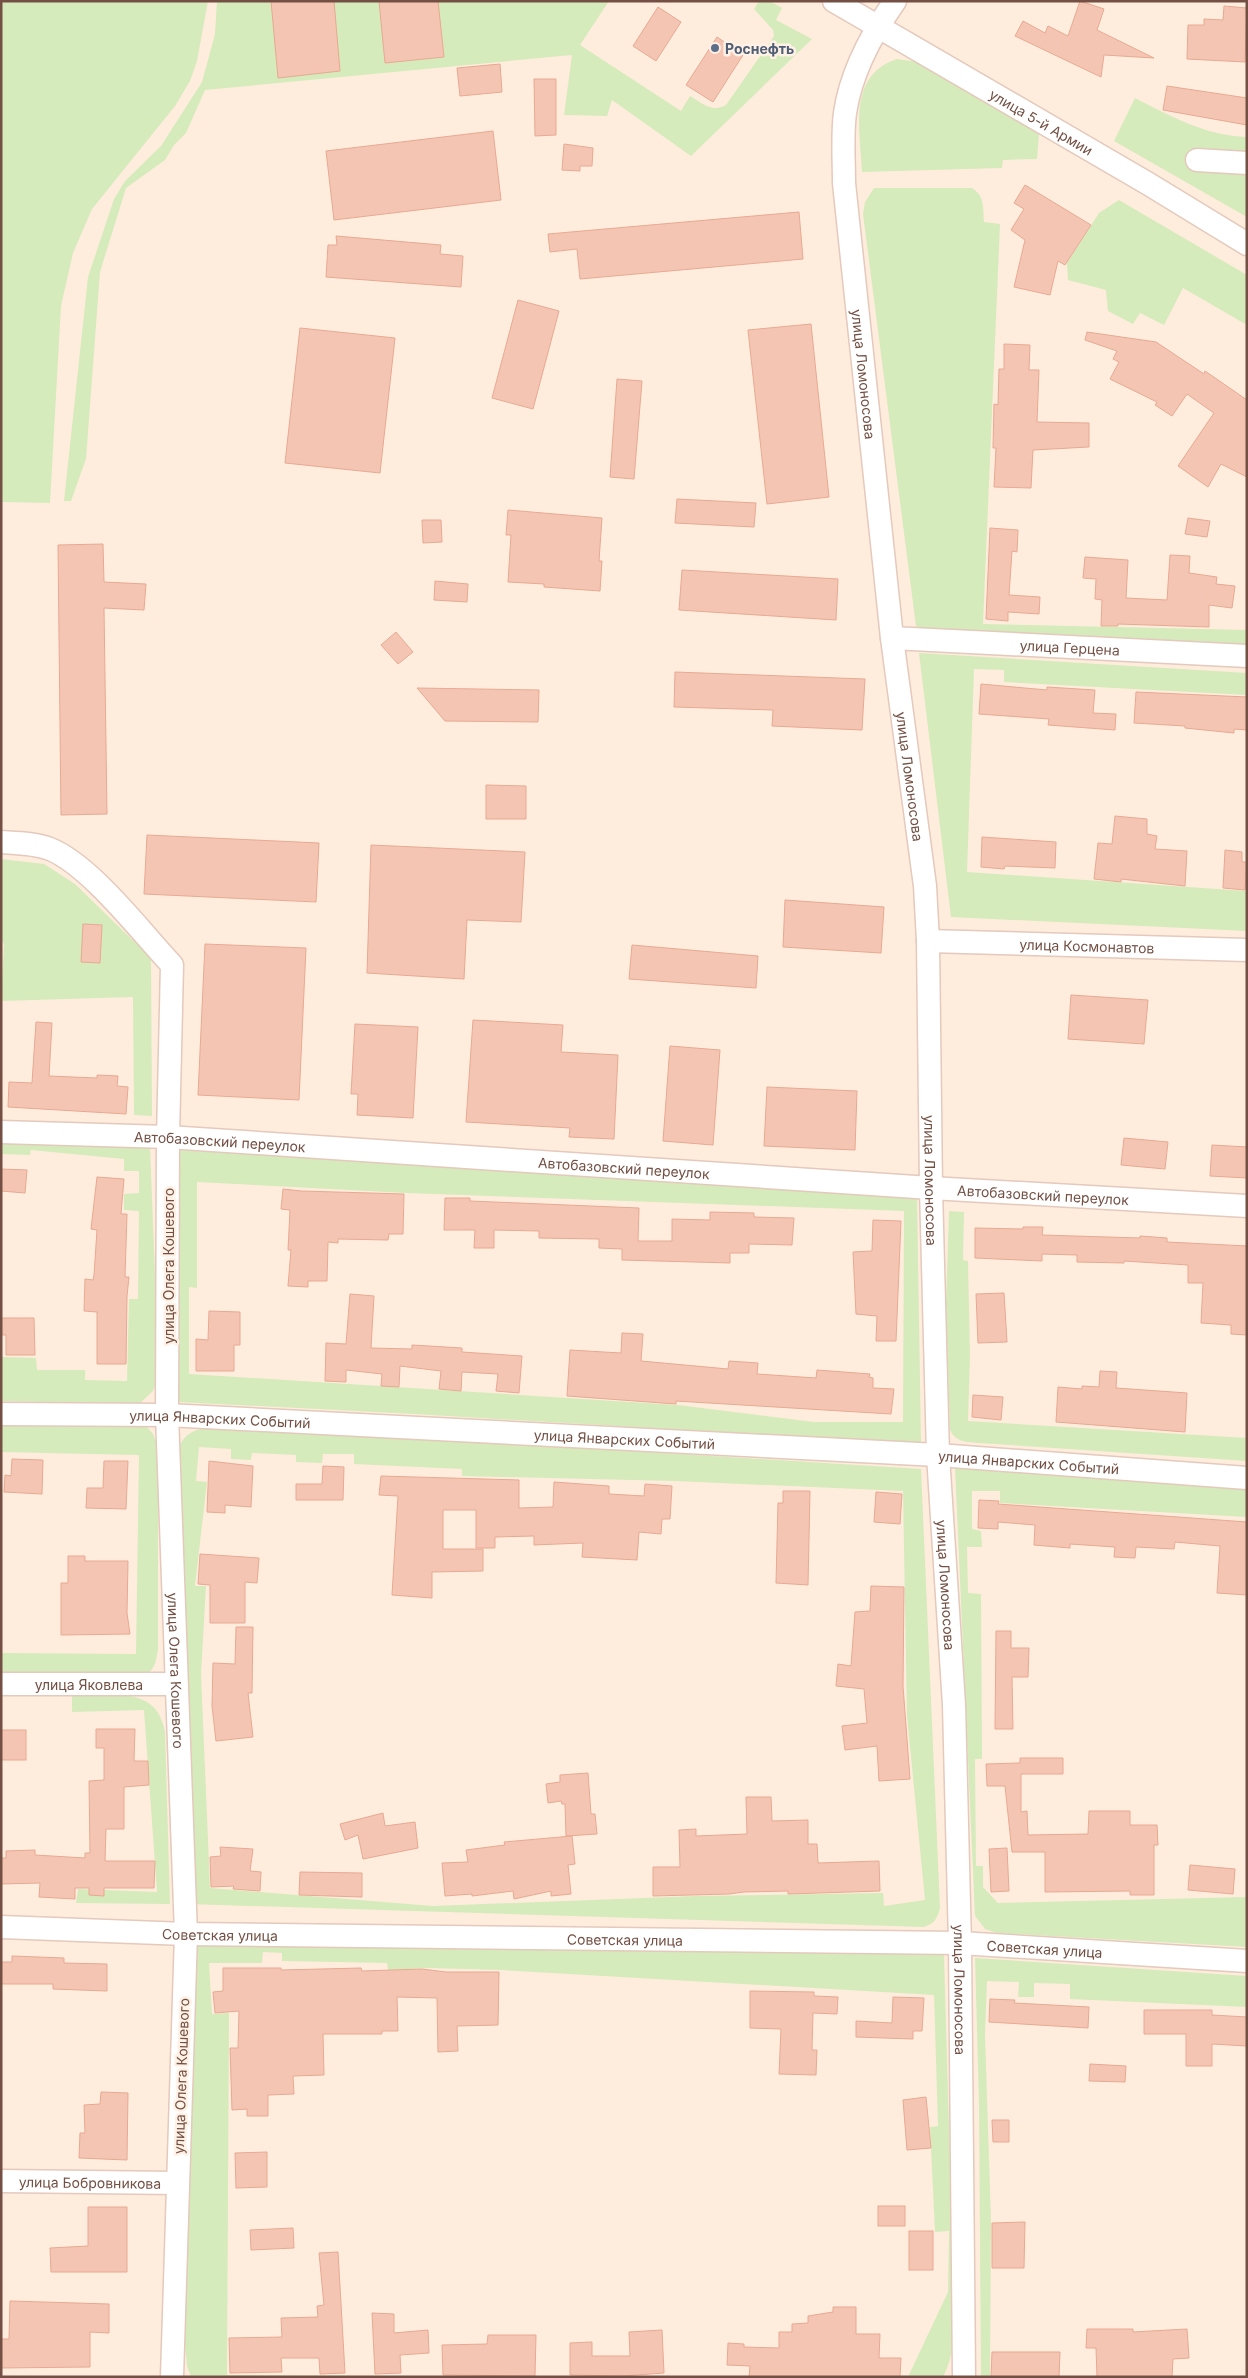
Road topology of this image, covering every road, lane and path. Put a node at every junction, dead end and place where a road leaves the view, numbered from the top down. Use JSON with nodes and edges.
{"nodes":[{"id":1,"x":834,"y":1,"type":"edge"},
{"id":2,"x":895,"y":1,"type":"edge"},
{"id":3,"x":876,"y":28,"type":"junction"},
{"id":4,"x":1197,"y":160,"type":"dead end"},
{"id":5,"x":1247,"y":163,"type":"edge"},
{"id":6,"x":1247,"y":244,"type":"edge"},
{"id":7,"x":892,"y":638,"type":"junction"},
{"id":8,"x":1247,"y":656,"type":"edge"},
{"id":9,"x":1,"y":842,"type":"edge"},
{"id":10,"x":928,"y":941,"type":"junction"},
{"id":11,"x":1247,"y":950,"type":"edge"},
{"id":12,"x":1,"y":1132,"type":"edge"},
{"id":13,"x":168,"y":1137,"type":"junction"},
{"id":14,"x":931,"y":1188,"type":"junction"},
{"id":15,"x":1247,"y":1206,"type":"edge"},
{"id":16,"x":1,"y":1414,"type":"edge"},
{"id":17,"x":167,"y":1415,"type":"junction"},
{"id":18,"x":938,"y":1455,"type":"junction"},
{"id":19,"x":1247,"y":1478,"type":"edge"},
{"id":20,"x":1,"y":1684,"type":"edge"},
{"id":21,"x":175,"y":1684,"type":"junction"},
{"id":22,"x":1,"y":1927,"type":"edge"},
{"id":23,"x":186,"y":1934,"type":"junction"},
{"id":24,"x":960,"y":1943,"type":"junction"},
{"id":25,"x":1247,"y":1961,"type":"edge"},
{"id":26,"x":1,"y":2181,"type":"edge"},
{"id":27,"x":177,"y":2182,"type":"junction"},
{"id":28,"x":172,"y":2377,"type":"edge"},
{"id":29,"x":964,"y":2377,"type":"edge"}],
"edges":[{"from":1,"to":3,"type":"street","name":"улица 5-й Армии"},
{"from":2,"to":3,"type":"street","name":"улица Ломоносова"},
{"from":3,"to":6,"type":"street","name":"улица 5-й Армии"},
{"from":3,"to":7,"type":"street","name":"улица Ломоносова"},
{"from":4,"to":5,"type":"street"},
{"from":7,"to":8,"type":"street","name":"улица Герцена"},
{"from":7,"to":10,"type":"street","name":"улица Ломоносова"},
{"from":9,"to":13,"type":"street","name":"улица Олега Кошевого"},
{"from":10,"to":11,"type":"street","name":"улица Космонавтов"},
{"from":10,"to":14,"type":"street","name":"улица Ломоносова"},
{"from":12,"to":13,"type":"street","name":"Автобазовский переулок"},
{"from":13,"to":14,"type":"street","name":"Автобазовский переулок"},
{"from":13,"to":17,"type":"street","name":"улица Олега Кошевого"},
{"from":14,"to":15,"type":"street","name":"Автобазовский переулок"},
{"from":14,"to":18,"type":"street","name":"улица Ломоносова"},
{"from":16,"to":17,"type":"street","name":"улица Январских Событий"},
{"from":17,"to":18,"type":"street","name":"улица Январских Событий"},
{"from":17,"to":21,"type":"street","name":"улица Олега Кошевого"},
{"from":18,"to":19,"type":"street","name":"улица Январских Событий"},
{"from":18,"to":24,"type":"street","name":"улица Ломоносова"},
{"from":20,"to":21,"type":"street","name":"улица Яковлева"},
{"from":21,"to":23,"type":"street","name":"улица Олега Кошевого"},
{"from":22,"to":23,"type":"street","name":"Советская улица"},
{"from":23,"to":24,"type":"street","name":"Советская улица"},
{"from":23,"to":27,"type":"street","name":"улица Олега Кошевого"},
{"from":24,"to":25,"type":"street","name":"Советская улица"},
{"from":24,"to":29,"type":"street","name":"улица Ломоносова"},
{"from":26,"to":27,"type":"street","name":"улица Бобровникова"},
{"from":27,"to":28,"type":"street","name":"улица Олега Кошевого"}]}
